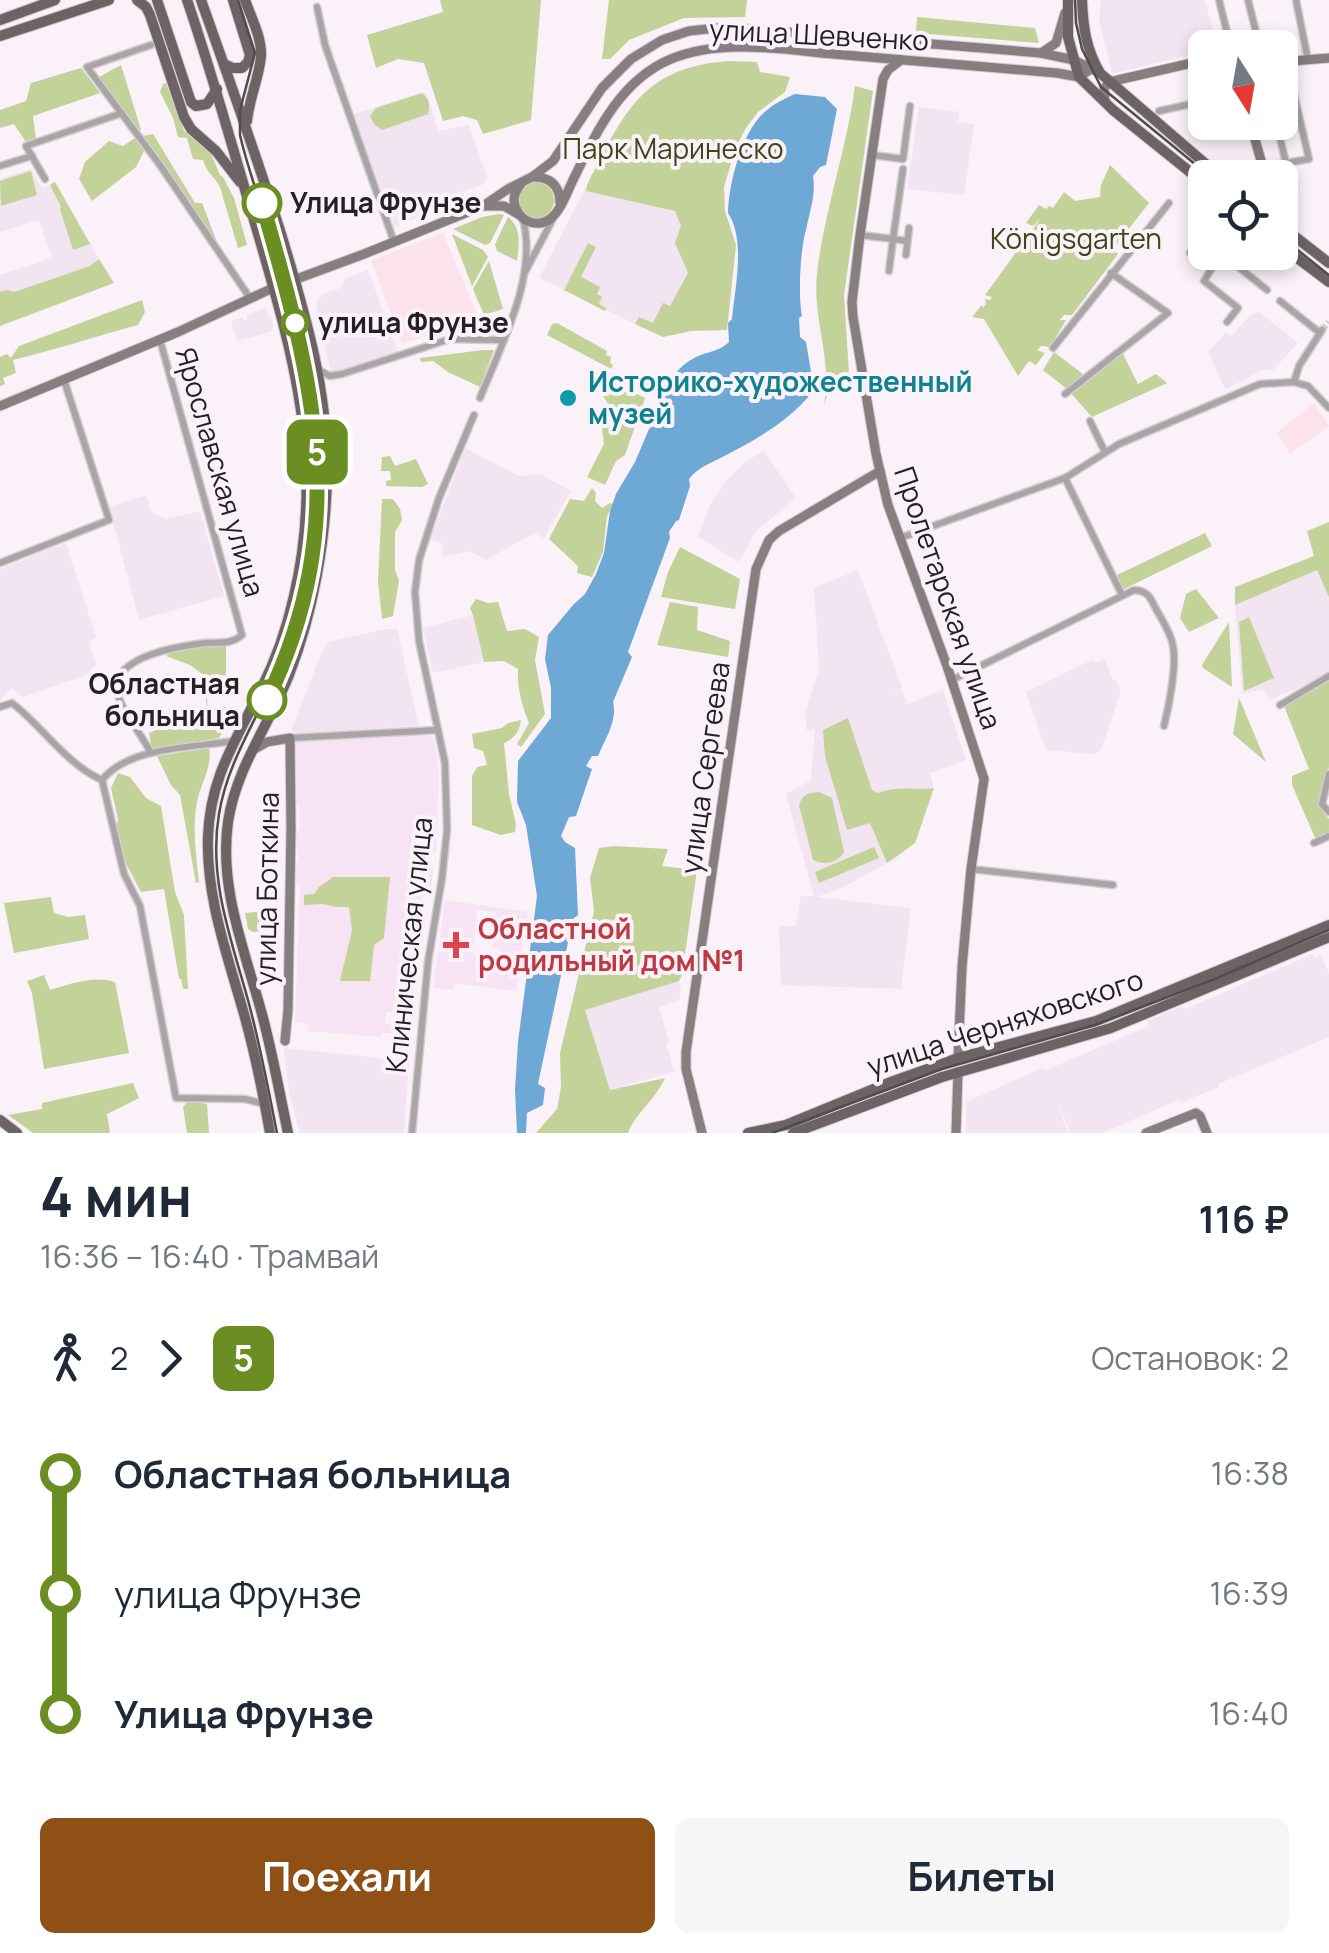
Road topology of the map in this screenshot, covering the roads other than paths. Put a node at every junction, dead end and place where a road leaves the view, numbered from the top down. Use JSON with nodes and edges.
{"nodes":[{"id":1,"x":56,"y":0,"type":"edge"},
{"id":2,"x":109,"y":0,"type":"edge"},
{"id":3,"x":137,"y":0,"type":"edge"},
{"id":4,"x":158,"y":0,"type":"edge"},
{"id":5,"x":187,"y":0,"type":"edge"},
{"id":6,"x":201,"y":0,"type":"edge"},
{"id":7,"x":234,"y":0,"type":"edge"},
{"id":8,"x":246,"y":0,"type":"edge"},
{"id":9,"x":1068,"y":0,"type":"edge"},
{"id":10,"x":1082,"y":0,"type":"edge"},
{"id":11,"x":1219,"y":0,"type":"edge"},
{"id":12,"x":1248,"y":0,"type":"edge"},
{"id":13,"x":1296,"y":0,"type":"edge"},
{"id":14,"x":317,"y":7,"type":"dead end"},
{"id":15,"x":0,"y":20,"type":"edge"},
{"id":16,"x":1226,"y":30,"type":"edge"},
{"id":17,"x":1256,"y":30,"type":"edge"},
{"id":18,"x":796,"y":32,"type":"junction"},
{"id":19,"x":0,"y":36,"type":"edge"},
{"id":20,"x":151,"y":45,"type":"dead end"},
{"id":21,"x":970,"y":48,"type":"junction"},
{"id":22,"x":794,"y":51,"type":"junction"},
{"id":23,"x":1041,"y":53,"type":"junction"},
{"id":24,"x":864,"y":57,"type":"junction"},
{"id":25,"x":1329,"y":58,"type":"edge"},
{"id":26,"x":901,"y":60,"type":"junction"},
{"id":27,"x":1074,"y":60,"type":"junction"},
{"id":28,"x":1308,"y":60,"type":"junction"},
{"id":29,"x":1298,"y":61,"type":"edge"},
{"id":30,"x":1188,"y":62,"type":"edge"},
{"id":31,"x":224,"y":64,"type":"junction"},
{"id":32,"x":969,"y":65,"type":"junction"},
{"id":33,"x":1098,"y":70,"type":"junction"},
{"id":34,"x":1079,"y":77,"type":"junction"},
{"id":35,"x":882,"y":79,"type":"junction"},
{"id":36,"x":217,"y":89,"type":"junction"},
{"id":37,"x":1106,"y":104,"type":"junction"},
{"id":38,"x":1188,"y":105,"type":"edge"},
{"id":39,"x":910,"y":106,"type":"dead end"},
{"id":40,"x":1298,"y":109,"type":"edge"},
{"id":41,"x":1159,"y":111,"type":"dead end"},
{"id":42,"x":122,"y":113,"type":"junction"},
{"id":43,"x":247,"y":128,"type":"junction"},
{"id":44,"x":872,"y":155,"type":"junction"},
{"id":45,"x":32,"y":156,"type":"junction"},
{"id":46,"x":1201,"y":160,"type":"edge"},
{"id":47,"x":1298,"y":160,"type":"edge"},
{"id":48,"x":0,"y":166,"type":"edge"},
{"id":49,"x":903,"y":169,"type":"dead end"},
{"id":50,"x":1188,"y":170,"type":"edge"},
{"id":51,"x":45,"y":179,"type":"dead end"},
{"id":52,"x":527,"y":179,"type":"junction"},
{"id":53,"x":244,"y":187,"type":"junction"},
{"id":54,"x":1169,"y":203,"type":"dead end"},
{"id":55,"x":484,"y":206,"type":"junction"},
{"id":56,"x":557,"y":210,"type":"junction"},
{"id":57,"x":521,"y":217,"type":"junction"},
{"id":58,"x":909,"y":228,"type":"dead end"},
{"id":59,"x":860,"y":235,"type":"junction"},
{"id":60,"x":1298,"y":238,"type":"edge"},
{"id":61,"x":893,"y":239,"type":"junction"},
{"id":62,"x":908,"y":241,"type":"junction"},
{"id":63,"x":394,"y":242,"type":"junction"},
{"id":64,"x":906,"y":254,"type":"dead end"},
{"id":65,"x":1298,"y":259,"type":"edge"},
{"id":66,"x":1329,"y":263,"type":"edge"},
{"id":67,"x":1210,"y":270,"type":"edge"},
{"id":68,"x":1242,"y":270,"type":"edge"},
{"id":69,"x":889,"y":272,"type":"dead end"},
{"id":70,"x":1110,"y":273,"type":"junction"},
{"id":71,"x":524,"y":274,"type":"junction"},
{"id":72,"x":294,"y":279,"type":"junction"},
{"id":73,"x":1329,"y":282,"type":"edge"},
{"id":74,"x":275,"y":287,"type":"junction"},
{"id":75,"x":1267,"y":290,"type":"dead end"},
{"id":76,"x":250,"y":299,"type":"junction"},
{"id":77,"x":1280,"y":301,"type":"dead end"},
{"id":78,"x":1228,"y":322,"type":"dead end"},
{"id":79,"x":160,"y":340,"type":"junction"},
{"id":80,"x":503,"y":340,"type":"junction"},
{"id":81,"x":1053,"y":348,"type":"dead end"},
{"id":82,"x":316,"y":368,"type":"junction"},
{"id":83,"x":330,"y":376,"type":"junction"},
{"id":84,"x":64,"y":380,"type":"junction"},
{"id":85,"x":1294,"y":382,"type":"junction"},
{"id":86,"x":320,"y":389,"type":"junction"},
{"id":87,"x":1065,"y":394,"type":"dead end"},
{"id":88,"x":480,"y":398,"type":"dead end"},
{"id":89,"x":0,"y":406,"type":"edge"},
{"id":90,"x":1329,"y":408,"type":"edge"},
{"id":91,"x":474,"y":415,"type":"dead end"},
{"id":92,"x":1090,"y":421,"type":"dead end"},
{"id":93,"x":1106,"y":452,"type":"junction"},
{"id":94,"x":880,"y":470,"type":"junction"},
{"id":95,"x":1065,"y":478,"type":"junction"},
{"id":96,"x":900,"y":538,"type":"junction"},
{"id":97,"x":0,"y":563,"type":"edge"},
{"id":98,"x":1122,"y":595,"type":"junction"},
{"id":99,"x":1329,"y":676,"type":"edge"},
{"id":100,"x":952,"y":680,"type":"junction"},
{"id":101,"x":1280,"y":705,"type":"dead end"},
{"id":102,"x":1,"y":706,"type":"edge"},
{"id":103,"x":270,"y":716,"type":"junction"},
{"id":104,"x":1164,"y":726,"type":"dead end"},
{"id":105,"x":438,"y":730,"type":"junction"},
{"id":106,"x":285,"y":738,"type":"junction"},
{"id":107,"x":233,"y":742,"type":"junction"},
{"id":108,"x":210,"y":744,"type":"junction"},
{"id":109,"x":251,"y":751,"type":"junction"},
{"id":110,"x":151,"y":753,"type":"junction"},
{"id":111,"x":225,"y":759,"type":"junction"},
{"id":112,"x":1329,"y":774,"type":"edge"},
{"id":113,"x":102,"y":780,"type":"junction"},
{"id":114,"x":1329,"y":812,"type":"edge"},
{"id":115,"x":1329,"y":836,"type":"edge"},
{"id":116,"x":1314,"y":843,"type":"dead end"},
{"id":117,"x":972,"y":868,"type":"junction"},
{"id":118,"x":1113,"y":886,"type":"dead end"},
{"id":119,"x":1329,"y":925,"type":"edge"},
{"id":120,"x":1329,"y":937,"type":"edge"},
{"id":121,"x":267,"y":1034,"type":"junction"},
{"id":122,"x":1032,"y":1038,"type":"junction"},
{"id":123,"x":285,"y":1041,"type":"junction"},
{"id":124,"x":1035,"y":1051,"type":"junction"},
{"id":125,"x":272,"y":1057,"type":"junction"},
{"id":126,"x":958,"y":1058,"type":"junction"},
{"id":127,"x":958,"y":1072,"type":"junction"},
{"id":128,"x":260,"y":1081,"type":"junction"},
{"id":129,"x":245,"y":1099,"type":"junction"},
{"id":130,"x":264,"y":1104,"type":"junction"},
{"id":131,"x":0,"y":1120,"type":"edge"},
{"id":132,"x":1205,"y":1129,"type":"edge"},
{"id":133,"x":17,"y":1133,"type":"edge"},
{"id":134,"x":270,"y":1133,"type":"edge"},
{"id":135,"x":288,"y":1133,"type":"edge"},
{"id":136,"x":412,"y":1133,"type":"edge"},
{"id":137,"x":702,"y":1133,"type":"edge"},
{"id":138,"x":748,"y":1133,"type":"edge"},
{"id":139,"x":794,"y":1133,"type":"edge"},
{"id":140,"x":956,"y":1133,"type":"edge"},
{"id":141,"x":1146,"y":1133,"type":"edge"}],
"edges":[{"from":1,"to":15,"type":"main road"},
{"from":2,"to":19,"type":"main road"},
{"from":3,"to":53,"type":"main road"},
{"from":4,"to":36,"type":"main road"},
{"from":5,"to":36,"type":"main road"},
{"from":6,"to":31,"type":"main road"},
{"from":7,"to":31,"type":"main road"},
{"from":8,"to":43,"type":"main road"},
{"from":9,"to":23,"type":"main road"},
{"from":9,"to":27,"type":"main road"},
{"from":10,"to":33,"type":"main road"},
{"from":11,"to":16,"type":"street"},
{"from":12,"to":17,"type":"street"},
{"from":13,"to":28,"type":"street"},
{"from":14,"to":63,"type":"street"},
{"from":18,"to":21,"type":"main road","name":"улица Шевченко"},
{"from":18,"to":22,"type":"main road"},
{"from":18,"to":52,"type":"main road","name":"улица Шевченко"},
{"from":20,"to":42,"type":"street"},
{"from":21,"to":23,"type":"main road","name":"улица Шевченко"},
{"from":21,"to":32,"type":"main road"},
{"from":22,"to":24,"type":"main road","name":"улица Шевченко"},
{"from":22,"to":56,"type":"main road","name":"улица Шевченко"},
{"from":23,"to":27,"type":"main road","name":"улица Шевченко"},
{"from":24,"to":26,"type":"main road","name":"улица Шевченко"},
{"from":24,"to":35,"type":"main road"},
{"from":25,"to":28,"type":"main road"},
{"from":26,"to":32,"type":"main road","name":"улица Шевченко"},
{"from":26,"to":35,"type":"main road"},
{"from":27,"to":33,"type":"main road","name":"улица Шевченко"},
{"from":27,"to":34,"type":"main road"},
{"from":28,"to":29,"type":"main road"},
{"from":30,"to":33,"type":"main road"},
{"from":31,"to":43,"type":"main road"},
{"from":32,"to":34,"type":"main road","name":"улица Шевченко"},
{"from":33,"to":34,"type":"main road"},
{"from":33,"to":37,"type":"main road"},
{"from":33,"to":46,"type":"main road"},
{"from":34,"to":37,"type":"main road"},
{"from":35,"to":44,"type":"main road","name":"Пролетарская улица"},
{"from":36,"to":53,"type":"main road"},
{"from":37,"to":50,"type":"main road"},
{"from":38,"to":41,"type":"street"},
{"from":39,"to":44,"type":"street"},
{"from":40,"to":47,"type":"street"},
{"from":42,"to":45,"type":"street"},
{"from":42,"to":76,"type":"street"},
{"from":43,"to":72,"type":"main road"},
{"from":44,"to":59,"type":"main road","name":"Пролетарская улица"},
{"from":45,"to":48,"type":"street"},
{"from":45,"to":51,"type":"street"},
{"from":49,"to":61,"type":"street"},
{"from":52,"to":55,"type":"main road"},
{"from":52,"to":56,"type":"main road"},
{"from":52,"to":57,"type":"main road"},
{"from":53,"to":74,"type":"main road"},
{"from":54,"to":70,"type":"street"},
{"from":55,"to":57,"type":"main road"},
{"from":55,"to":63,"type":"main road"},
{"from":56,"to":57,"type":"main road"},
{"from":56,"to":71,"type":"street"},
{"from":57,"to":71,"type":"street"},
{"from":58,"to":62,"type":"street"},
{"from":59,"to":61,"type":"street"},
{"from":59,"to":94,"type":"main road","name":"Пролетарская улица"},
{"from":60,"to":66,"type":"main road"},
{"from":61,"to":62,"type":"street"},
{"from":61,"to":69,"type":"street"},
{"from":62,"to":64,"type":"street"},
{"from":63,"to":72,"type":"main road"},
{"from":65,"to":73,"type":"main road"},
{"from":67,"to":78,"type":"street"},
{"from":68,"to":75,"type":"street"},
{"from":70,"to":81,"type":"street"},
{"from":70,"to":87,"type":"street"},
{"from":71,"to":80,"type":"street"},
{"from":72,"to":74,"type":"main road"},
{"from":72,"to":82,"type":"main road"},
{"from":74,"to":76,"type":"main road"},
{"from":74,"to":107,"type":"main road"},
{"from":76,"to":79,"type":"main road"},
{"from":77,"to":85,"type":"street"},
{"from":79,"to":84,"type":"main road"},
{"from":79,"to":110,"type":"street","name":"Ярославская улица"},
{"from":80,"to":83,"type":"street"},
{"from":80,"to":88,"type":"street"},
{"from":82,"to":83,"type":"street"},
{"from":82,"to":86,"type":"main road"},
{"from":83,"to":86,"type":"street"},
{"from":84,"to":89,"type":"main road"},
{"from":84,"to":97,"type":"street"},
{"from":85,"to":90,"type":"street"},
{"from":85,"to":93,"type":"street"},
{"from":86,"to":103,"type":"main road"},
{"from":91,"to":105,"type":"street","name":"Клиническая улица"},
{"from":92,"to":93,"type":"street"},
{"from":93,"to":95,"type":"street"},
{"from":94,"to":96,"type":"main road","name":"Пролетарская улица"},
{"from":94,"to":137,"type":"main road","name":"улица Сергеева"},
{"from":95,"to":96,"type":"street"},
{"from":95,"to":98,"type":"street"},
{"from":96,"to":100,"type":"main road","name":"Пролетарская улица"},
{"from":98,"to":100,"type":"street"},
{"from":98,"to":104,"type":"street"},
{"from":99,"to":101,"type":"street"},
{"from":100,"to":117,"type":"main road","name":"Пролетарская улица"},
{"from":102,"to":113,"type":"street"},
{"from":103,"to":106,"type":"main road"},
{"from":103,"to":109,"type":"main road"},
{"from":105,"to":106,"type":"street"},
{"from":105,"to":136,"type":"street","name":"Клиническая улица"},
{"from":106,"to":109,"type":"main road"},
{"from":106,"to":123,"type":"main road","name":"улица Боткина"},
{"from":107,"to":108,"type":"street"},
{"from":107,"to":111,"type":"main road"},
{"from":108,"to":110,"type":"street"},
{"from":108,"to":111,"type":"street"},
{"from":109,"to":121,"type":"main road"},
{"from":110,"to":113,"type":"street"},
{"from":111,"to":128,"type":"main road"},
{"from":112,"to":114,"type":"street"},
{"from":113,"to":129,"type":"street"},
{"from":115,"to":116,"type":"street"},
{"from":117,"to":118,"type":"street"},
{"from":117,"to":126,"type":"main road","name":"Пролетарская улица"},
{"from":119,"to":122,"type":"main road","name":"улица Черняховского"},
{"from":120,"to":124,"type":"main road","name":"улица Черняховского"},
{"from":121,"to":123,"type":"main road"},
{"from":121,"to":125,"type":"main road"},
{"from":122,"to":124,"type":"main road"},
{"from":122,"to":126,"type":"main road","name":"улица Черняховского"},
{"from":123,"to":125,"type":"main road"},
{"from":124,"to":127,"type":"main road","name":"улица Черняховского"},
{"from":125,"to":135,"type":"main road"},
{"from":126,"to":127,"type":"main road","name":"Пролетарская улица"},
{"from":126,"to":138,"type":"main road","name":"улица Черняховского"},
{"from":127,"to":139,"type":"main road","name":"улица Черняховского"},
{"from":127,"to":140,"type":"main road","name":"Пролетарская улица"},
{"from":128,"to":129,"type":"street"},
{"from":128,"to":130,"type":"main road"},
{"from":129,"to":130,"type":"street"},
{"from":130,"to":134,"type":"main road"},
{"from":131,"to":133,"type":"main road"},
{"from":132,"to":141,"type":"main road"}]}
